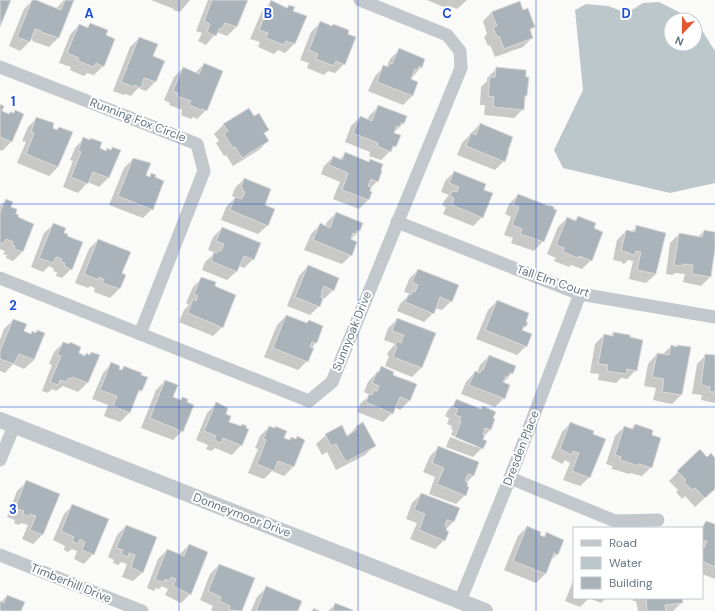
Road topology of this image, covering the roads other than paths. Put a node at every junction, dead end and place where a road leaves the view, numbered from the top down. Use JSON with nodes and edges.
{"nodes":[{"id":1,"x":360,"y":0,"type":"edge"},
{"id":2,"x":0,"y":67,"type":"edge"},
{"id":3,"x":397,"y":222,"type":"junction"},
{"id":4,"x":0,"y":278,"type":"edge"},
{"id":5,"x":580,"y":294,"type":"junction"},
{"id":6,"x":715,"y":317,"type":"edge"},
{"id":7,"x":140,"y":334,"type":"junction"},
{"id":8,"x":7,"y":423,"type":"edge"},
{"id":9,"x":0,"y":460,"type":"edge"},
{"id":10,"x":510,"y":478,"type":"junction"},
{"id":11,"x":658,"y":520,"type":"dead end"},
{"id":12,"x":0,"y":555,"type":"edge"},
{"id":13,"x":460,"y":601,"type":"junction"},
{"id":14,"x":142,"y":611,"type":"edge"},
{"id":15,"x":484,"y":611,"type":"edge"}],
"edges":[{"from":1,"to":3,"type":"street","name":"Sunnyoak Drive"},
{"from":2,"to":7,"type":"street","name":"Running Fox Circle"},
{"from":3,"to":5,"type":"street","name":"Tall Elm Court"},
{"from":3,"to":7,"type":"street","name":"Sunnyoak Drive"},
{"from":4,"to":7,"type":"street","name":"Sunnyoak Drive"},
{"from":5,"to":6,"type":"street","name":"Tall Elm Court"},
{"from":5,"to":10,"type":"street","name":"Dresden Place"},
{"from":8,"to":9,"type":"street"},
{"from":8,"to":13,"type":"street","name":"Donneymoor Drive"},
{"from":10,"to":11,"type":"street"},
{"from":10,"to":13,"type":"street","name":"Dresden Place"},
{"from":12,"to":14,"type":"street","name":"Timberhill Drive"},
{"from":13,"to":15,"type":"street","name":"Donneymoor Drive"}]}
